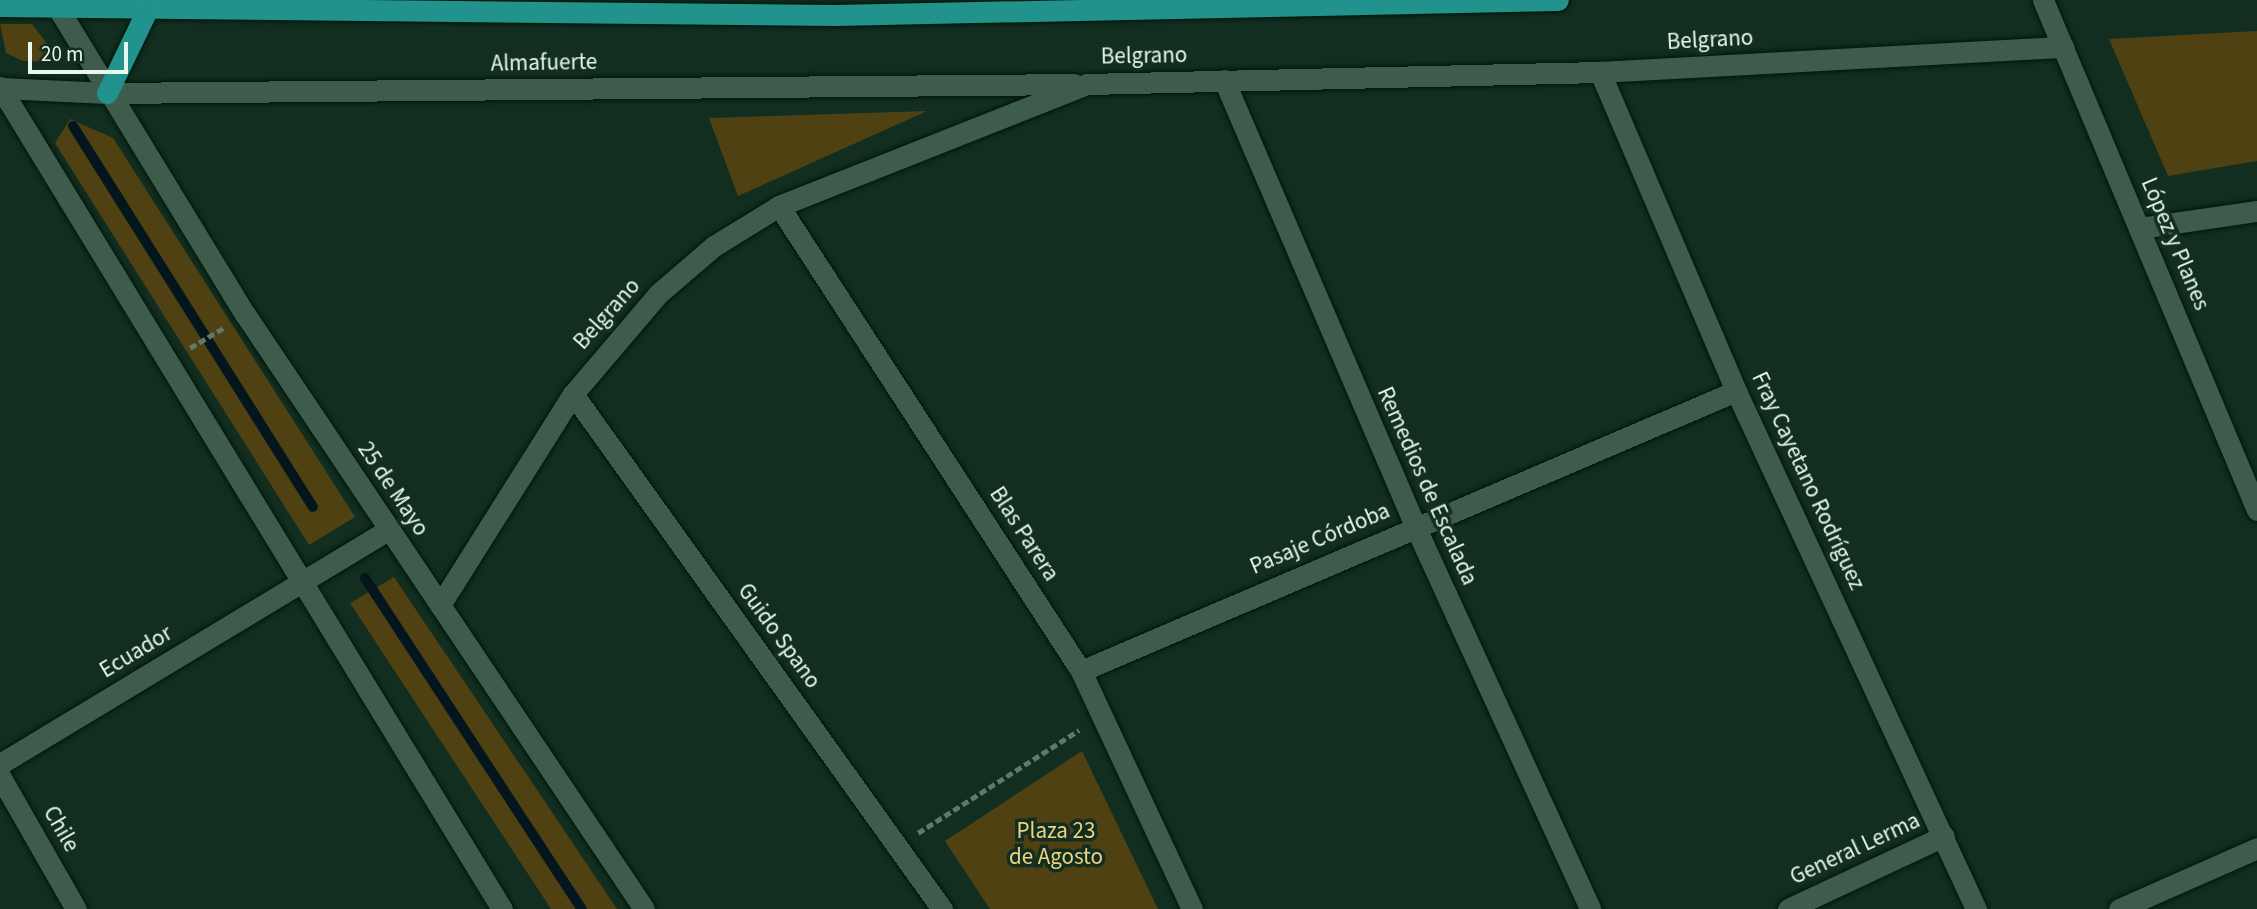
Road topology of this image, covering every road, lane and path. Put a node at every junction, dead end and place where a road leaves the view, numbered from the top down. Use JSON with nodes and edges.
{"nodes":[{"id":1,"x":1558,"y":0,"type":"edge"},
{"id":2,"x":2043,"y":0,"type":"edge"},
{"id":3,"x":54,"y":3,"type":"edge"},
{"id":4,"x":0,"y":6,"type":"edge"},
{"id":5,"x":148,"y":8,"type":"junction"},
{"id":6,"x":2063,"y":47,"type":"junction"},
{"id":7,"x":1600,"y":72,"type":"junction"},
{"id":8,"x":1224,"y":80,"type":"junction"},
{"id":9,"x":1087,"y":84,"type":"junction"},
{"id":10,"x":0,"y":87,"type":"edge"},
{"id":11,"x":107,"y":93,"type":"junction"},
{"id":12,"x":779,"y":206,"type":"junction"},
{"id":13,"x":2257,"y":211,"type":"edge"},
{"id":14,"x":2140,"y":228,"type":"junction"},
{"id":15,"x":218,"y":331,"type":"dead end"},
{"id":16,"x":195,"y":345,"type":"dead end"},
{"id":17,"x":1736,"y":391,"type":"junction"},
{"id":18,"x":573,"y":394,"type":"junction"},
{"id":19,"x":2257,"y":510,"type":"edge"},
{"id":20,"x":1415,"y":526,"type":"junction"},
{"id":21,"x":388,"y":530,"type":"junction"},
{"id":22,"x":299,"y":585,"type":"junction"},
{"id":23,"x":440,"y":605,"type":"junction"},
{"id":24,"x":1081,"y":671,"type":"junction"},
{"id":25,"x":1101,"y":715,"type":"junction"},
{"id":26,"x":0,"y":764,"type":"edge"},
{"id":27,"x":0,"y":776,"type":"edge"},
{"id":28,"x":1944,"y":836,"type":"junction"},
{"id":29,"x":897,"y":847,"type":"junction"},
{"id":30,"x":2257,"y":848,"type":"edge"},
{"id":31,"x":76,"y":909,"type":"edge"},
{"id":32,"x":502,"y":909,"type":"edge"},
{"id":33,"x":644,"y":909,"type":"edge"},
{"id":34,"x":942,"y":909,"type":"edge"},
{"id":35,"x":1192,"y":909,"type":"edge"},
{"id":36,"x":1590,"y":909,"type":"edge"},
{"id":37,"x":1788,"y":909,"type":"edge"},
{"id":38,"x":1976,"y":909,"type":"edge"},
{"id":39,"x":2119,"y":909,"type":"edge"}],
"edges":[{"from":1,"to":5,"type":"main road"},
{"from":2,"to":6,"type":"street","name":"López y Planes"},
{"from":3,"to":4,"type":"main road"},
{"from":3,"to":5,"type":"main road"},
{"from":3,"to":11,"type":"street","name":"25 de Mayo"},
{"from":5,"to":11,"type":"main road"},
{"from":6,"to":7,"type":"street","name":"Belgrano"},
{"from":6,"to":14,"type":"street","name":"López y Planes"},
{"from":7,"to":8,"type":"street","name":"Belgrano"},
{"from":7,"to":17,"type":"street","name":"Fray Cayetano Rodríguez"},
{"from":8,"to":9,"type":"street","name":"Belgrano"},
{"from":8,"to":20,"type":"street","name":"Remedios de Escalada"},
{"from":9,"to":11,"type":"street","name":"Almafuerte"},
{"from":9,"to":12,"type":"street","name":"Belgrano"},
{"from":10,"to":11,"type":"street","name":"Almafuerte"},
{"from":10,"to":22,"type":"street"},
{"from":11,"to":21,"type":"street","name":"25 de Mayo"},
{"from":12,"to":18,"type":"street","name":"Belgrano"},
{"from":12,"to":24,"type":"street","name":"Blas Parera"},
{"from":13,"to":14,"type":"street"},
{"from":14,"to":19,"type":"street","name":"López y Planes"},
{"from":15,"to":16,"type":"path"},
{"from":17,"to":20,"type":"street","name":"Pasaje Córdoba"},
{"from":17,"to":28,"type":"street","name":"Fray Cayetano Rodríguez"},
{"from":18,"to":23,"type":"street","name":"Belgrano"},
{"from":18,"to":29,"type":"street","name":"Guido Spano"},
{"from":20,"to":24,"type":"street","name":"Pasaje Córdoba"},
{"from":20,"to":36,"type":"street","name":"Remedios de Escalada"},
{"from":21,"to":22,"type":"street","name":"Ecuador"},
{"from":21,"to":23,"type":"street","name":"25 de Mayo"},
{"from":22,"to":26,"type":"street","name":"Ecuador"},
{"from":22,"to":32,"type":"street"},
{"from":23,"to":33,"type":"street","name":"25 de Mayo"},
{"from":24,"to":25,"type":"street","name":"Blas Parera"},
{"from":25,"to":29,"type":"path"},
{"from":25,"to":35,"type":"street","name":"Blas Parera"},
{"from":27,"to":31,"type":"street","name":"Chile"},
{"from":28,"to":37,"type":"street","name":"General Lerma"},
{"from":28,"to":38,"type":"street","name":"Fray Cayetano Rodríguez"},
{"from":29,"to":34,"type":"street","name":"Guido Spano"},
{"from":30,"to":39,"type":"street"}]}
